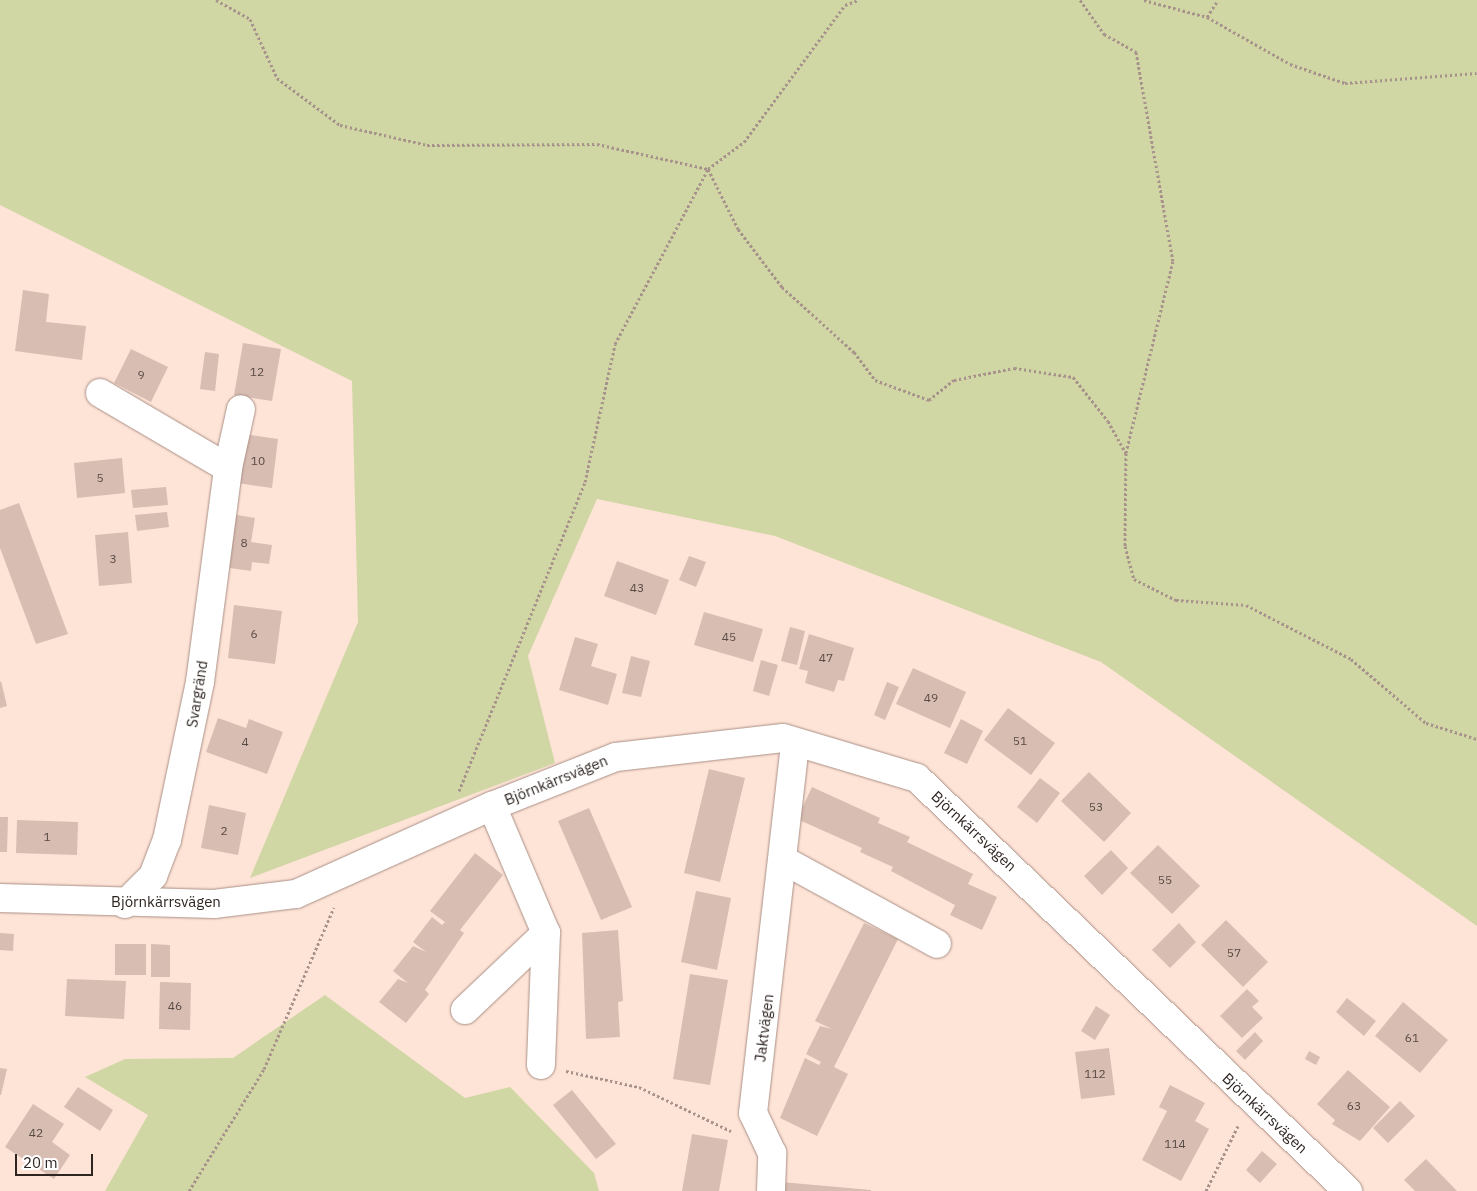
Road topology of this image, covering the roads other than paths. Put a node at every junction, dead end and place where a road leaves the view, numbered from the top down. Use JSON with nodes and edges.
{"nodes":[{"id":1,"x":100,"y":393,"type":"dead end"},
{"id":2,"x":241,"y":409,"type":"dead end"},
{"id":3,"x":228,"y":468,"type":"junction"},
{"id":4,"x":795,"y":742,"type":"junction"},
{"id":5,"x":492,"y":806,"type":"junction"},
{"id":6,"x":785,"y":861,"type":"junction"},
{"id":7,"x":0,"y":898,"type":"edge"},
{"id":8,"x":125,"y":904,"type":"junction"},
{"id":9,"x":546,"y":932,"type":"junction"},
{"id":10,"x":937,"y":944,"type":"dead end"},
{"id":11,"x":465,"y":1010,"type":"dead end"},
{"id":12,"x":541,"y":1065,"type":"road end"},
{"id":13,"x":771,"y":1191,"type":"edge"},
{"id":14,"x":1348,"y":1191,"type":"edge"}],
"edges":[{"from":1,"to":3,"type":"street"},
{"from":2,"to":3,"type":"street","name":"Svargränd"},
{"from":3,"to":8,"type":"street","name":"Svargränd"},
{"from":4,"to":5,"type":"street","name":"Björnkärrsvägen"},
{"from":4,"to":6,"type":"street","name":"Jaktvägen"},
{"from":4,"to":14,"type":"street","name":"Björnkärrsvägen"},
{"from":5,"to":8,"type":"street","name":"Björnkärrsvägen"},
{"from":5,"to":9,"type":"street","name":"Björnkärrsvägen"},
{"from":6,"to":10,"type":"street"},
{"from":6,"to":13,"type":"street","name":"Jaktvägen"},
{"from":7,"to":8,"type":"street","name":"Björnkärrsvägen"},
{"from":9,"to":11,"type":"street"},
{"from":9,"to":12,"type":"street","name":"Björnkärrsvägen"}]}
